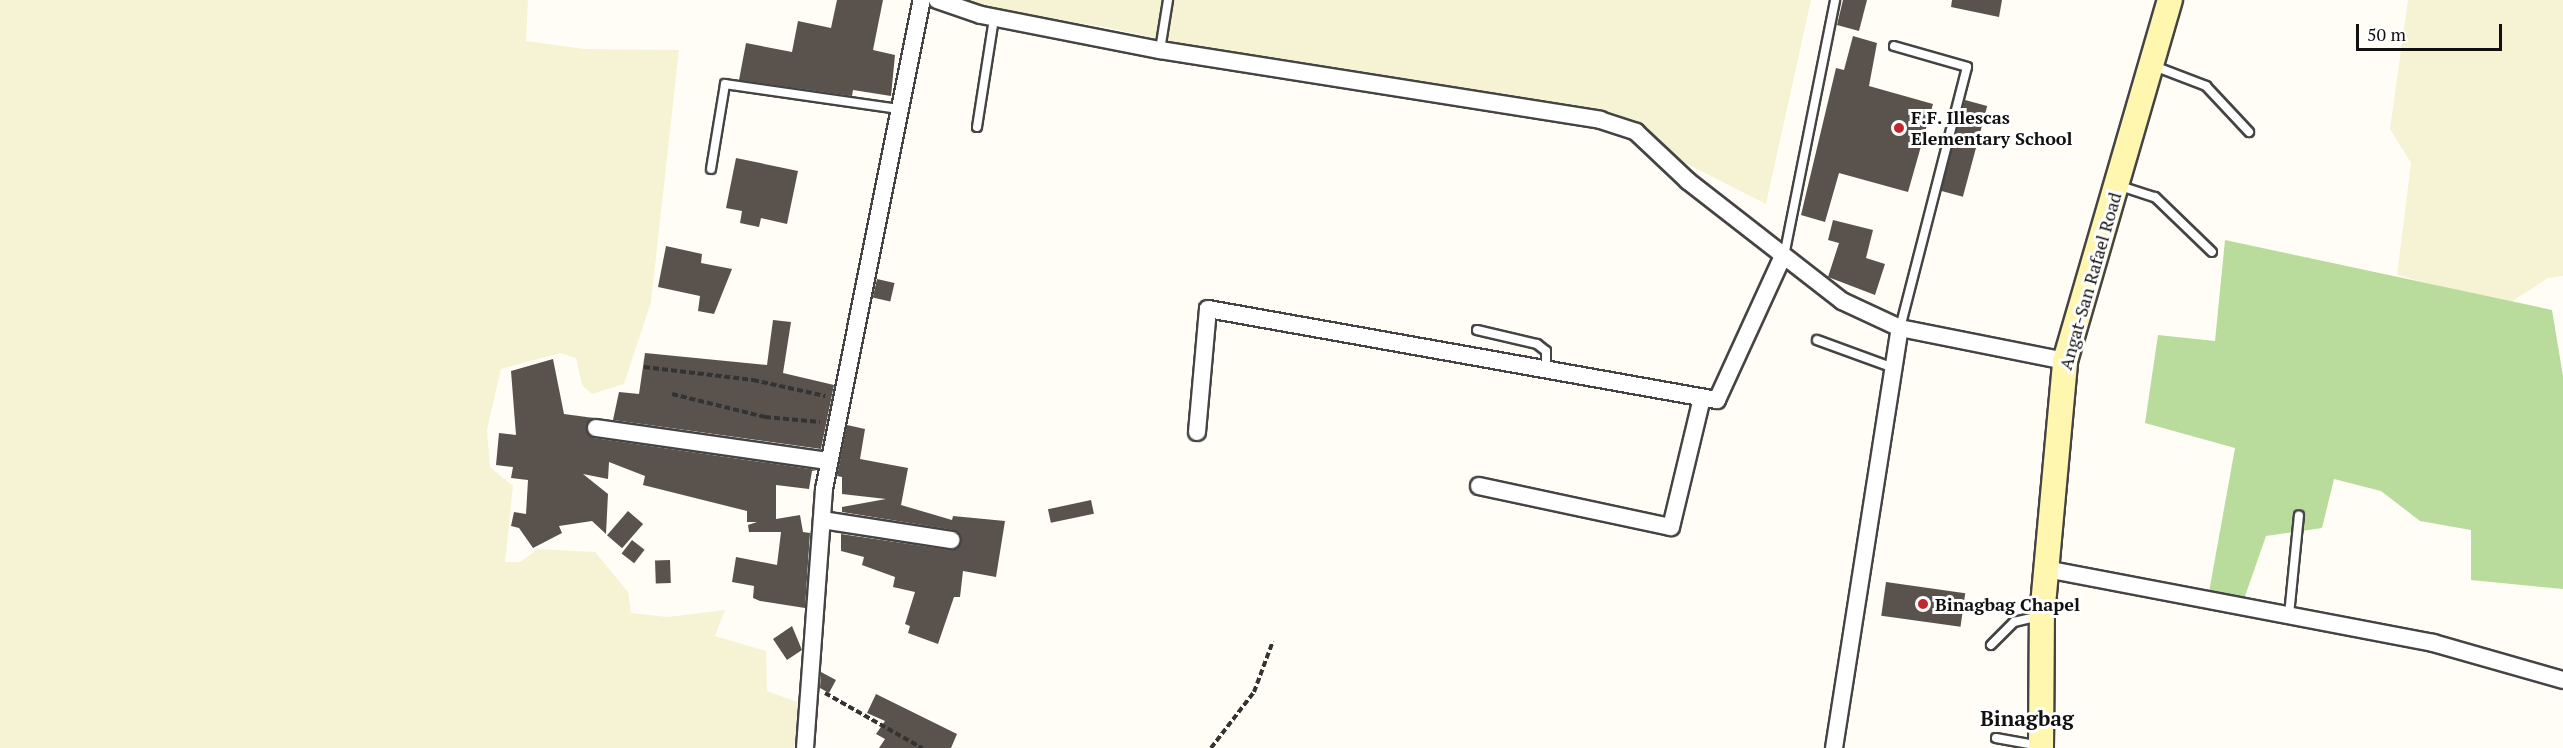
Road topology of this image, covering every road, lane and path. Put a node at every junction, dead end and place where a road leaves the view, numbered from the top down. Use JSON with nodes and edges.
{"nodes":[{"id":1,"x":922,"y":0,"type":"edge"},
{"id":2,"x":937,"y":0,"type":"edge"},
{"id":3,"x":1168,"y":0,"type":"edge"},
{"id":4,"x":1834,"y":0,"type":"edge"},
{"id":5,"x":2170,"y":0,"type":"edge"},
{"id":6,"x":994,"y":18,"type":"junction"},
{"id":7,"x":1894,"y":46,"type":"dead end"},
{"id":8,"x":1160,"y":50,"type":"junction"},
{"id":9,"x":2152,"y":65,"type":"junction"},
{"id":10,"x":898,"y":109,"type":"junction"},
{"id":11,"x":977,"y":127,"type":"dead end"},
{"id":12,"x":2250,"y":132,"type":"dead end"},
{"id":13,"x":711,"y":169,"type":"dead end"},
{"id":14,"x":2117,"y":185,"type":"junction"},
{"id":15,"x":2212,"y":252,"type":"dead end"},
{"id":16,"x":1784,"y":256,"type":"junction"},
{"id":17,"x":1900,"y":328,"type":"junction"},
{"id":18,"x":1477,"y":330,"type":"dead end"},
{"id":19,"x":1817,"y":340,"type":"dead end"},
{"id":20,"x":2064,"y":361,"type":"junction"},
{"id":21,"x":644,"y":367,"type":"dead end"},
{"id":22,"x":1894,"y":368,"type":"junction"},
{"id":23,"x":1546,"y":370,"type":"junction"},
{"id":24,"x":672,"y":394,"type":"dead end"},
{"id":25,"x":1702,"y":398,"type":"junction"},
{"id":26,"x":840,"y":399,"type":"junction"},
{"id":27,"x":835,"y":426,"type":"junction"},
{"id":28,"x":596,"y":428,"type":"dead end"},
{"id":29,"x":1197,"y":432,"type":"dead end"},
{"id":30,"x":829,"y":461,"type":"junction"},
{"id":31,"x":1479,"y":486,"type":"dead end"},
{"id":32,"x":2299,"y":515,"type":"dead end"},
{"id":33,"x":822,"y":520,"type":"junction"},
{"id":34,"x":951,"y":540,"type":"dead end"},
{"id":35,"x":2046,"y":569,"type":"junction"},
{"id":36,"x":2289,"y":615,"type":"junction"},
{"id":37,"x":2042,"y":616,"type":"junction"},
{"id":38,"x":1273,"y":641,"type":"dead end"},
{"id":39,"x":1990,"y":645,"type":"dead end"},
{"id":40,"x":2563,"y":680,"type":"edge"},
{"id":41,"x":811,"y":686,"type":"junction"},
{"id":42,"x":1996,"y":738,"type":"dead end"},
{"id":43,"x":2041,"y":747,"type":"edge"},
{"id":44,"x":805,"y":748,"type":"edge"},
{"id":45,"x":922,"y":748,"type":"edge"},
{"id":46,"x":1211,"y":748,"type":"edge"},
{"id":47,"x":1834,"y":748,"type":"edge"}],
"edges":[{"from":1,"to":10,"type":"street"},
{"from":2,"to":6,"type":"street"},
{"from":3,"to":8,"type":"lane"},
{"from":4,"to":16,"type":"lane"},
{"from":5,"to":9,"type":"main road","name":"Angat-San Rafael Road"},
{"from":6,"to":8,"type":"street"},
{"from":6,"to":11,"type":"lane"},
{"from":7,"to":17,"type":"lane"},
{"from":8,"to":16,"type":"street"},
{"from":9,"to":12,"type":"lane"},
{"from":9,"to":14,"type":"main road","name":"Angat-San Rafael Road"},
{"from":10,"to":13,"type":"lane"},
{"from":10,"to":26,"type":"street"},
{"from":14,"to":15,"type":"lane"},
{"from":14,"to":20,"type":"main road","name":"Angat-San Rafael Road"},
{"from":16,"to":17,"type":"street"},
{"from":16,"to":25,"type":"street"},
{"from":17,"to":20,"type":"street"},
{"from":17,"to":22,"type":"street"},
{"from":18,"to":23,"type":"lane"},
{"from":19,"to":22,"type":"lane"},
{"from":20,"to":35,"type":"main road","name":"Angat-San Rafael Road"},
{"from":21,"to":26,"type":"path"},
{"from":22,"to":47,"type":"street"},
{"from":23,"to":25,"type":"street"},
{"from":23,"to":29,"type":"street"},
{"from":24,"to":27,"type":"path"},
{"from":25,"to":31,"type":"street"},
{"from":26,"to":27,"type":"street"},
{"from":27,"to":30,"type":"street"},
{"from":28,"to":30,"type":"street"},
{"from":30,"to":33,"type":"street"},
{"from":32,"to":36,"type":"lane"},
{"from":33,"to":34,"type":"street"},
{"from":33,"to":41,"type":"street"},
{"from":35,"to":36,"type":"street"},
{"from":35,"to":37,"type":"main road","name":"Angat-San Rafael Road"},
{"from":36,"to":40,"type":"street"},
{"from":37,"to":39,"type":"lane"},
{"from":37,"to":43,"type":"main road","name":"Angat-San Rafael Road"},
{"from":38,"to":46,"type":"path"},
{"from":41,"to":44,"type":"street"},
{"from":41,"to":45,"type":"path"},
{"from":42,"to":43,"type":"lane"}]}
